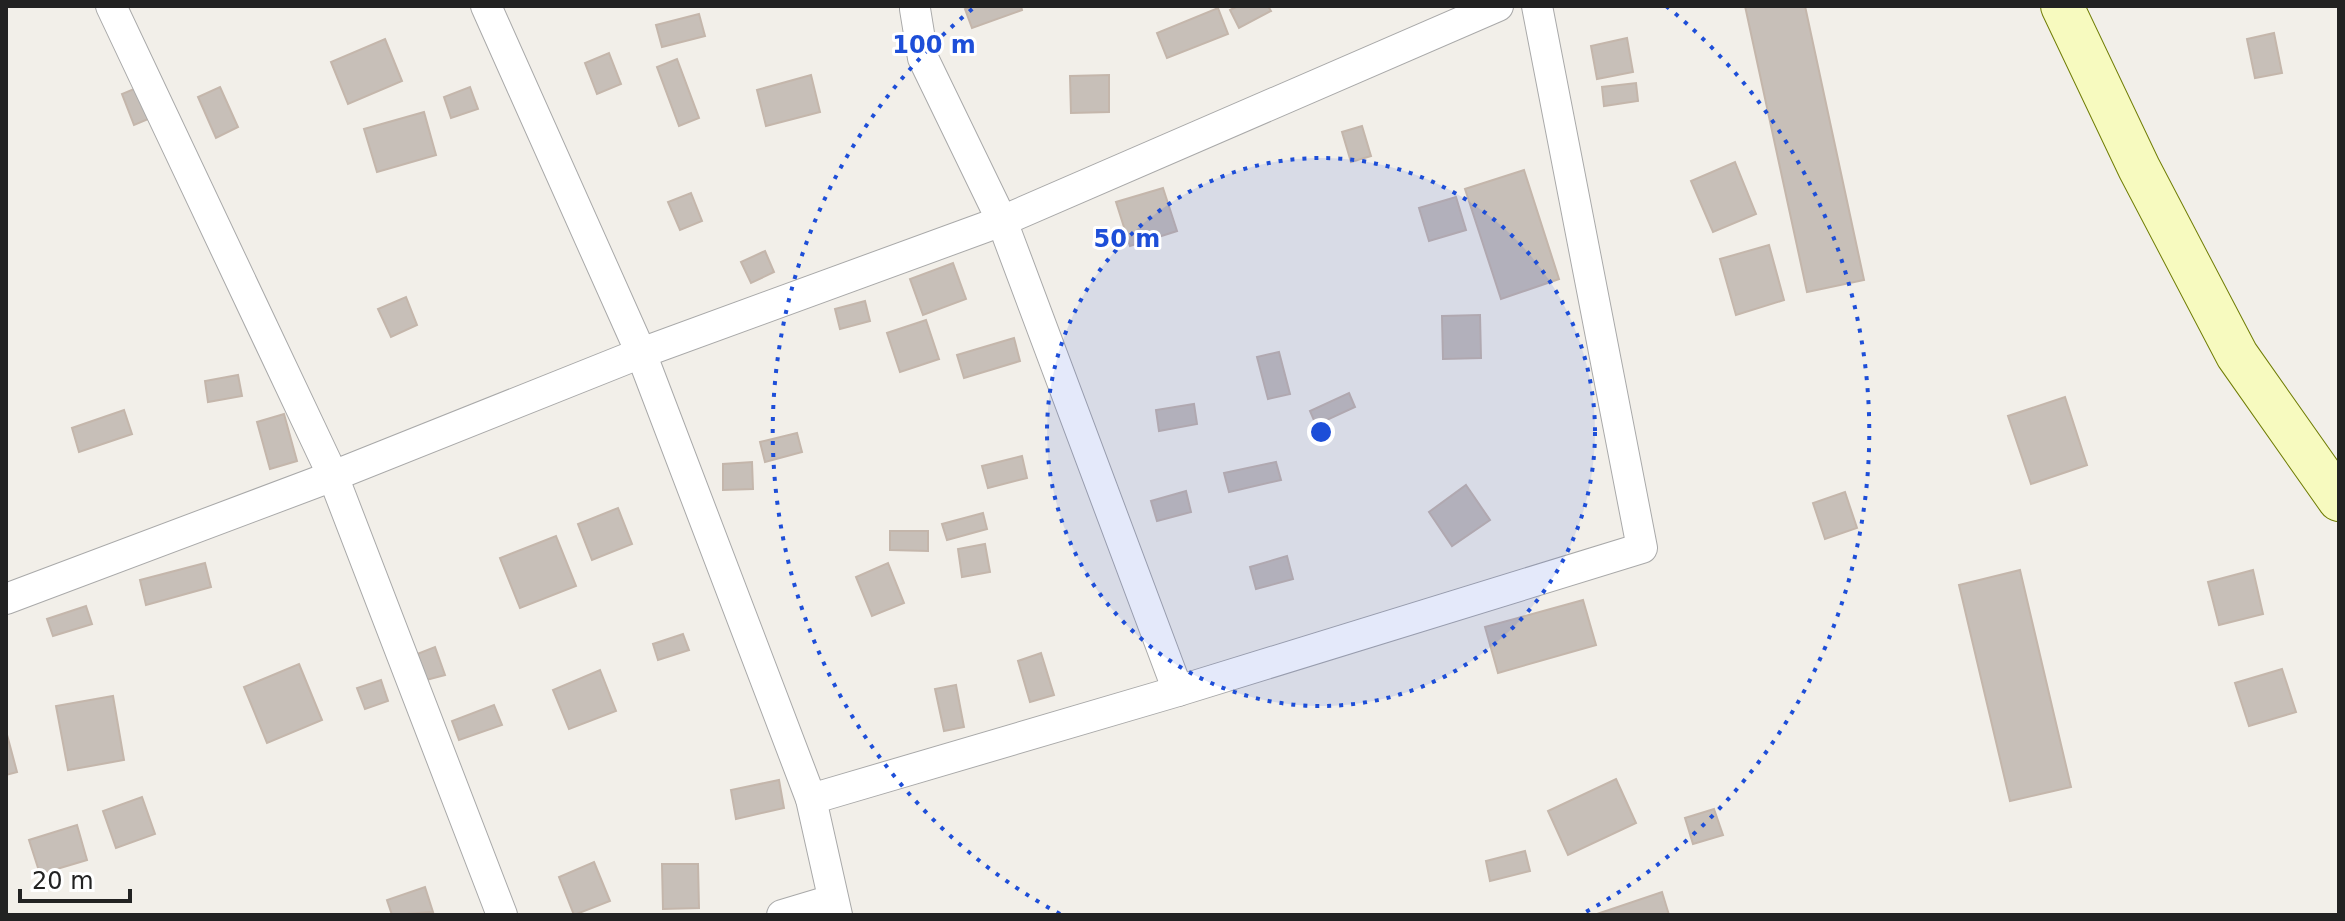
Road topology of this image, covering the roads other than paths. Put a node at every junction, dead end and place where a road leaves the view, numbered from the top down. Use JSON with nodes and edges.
{"nodes":[{"id":1,"x":111,"y":6,"type":"edge"},
{"id":2,"x":486,"y":6,"type":"edge"},
{"id":3,"x":1498,"y":6,"type":"edge"},
{"id":4,"x":1537,"y":6,"type":"edge"},
{"id":5,"x":2062,"y":6,"type":"edge"},
{"id":6,"x":915,"y":9,"type":"dead end"},
{"id":7,"x":1002,"y":221,"type":"junction"},
{"id":8,"x":641,"y":353,"type":"junction"},
{"id":9,"x":333,"y":476,"type":"junction"},
{"id":10,"x":2339,"y":500,"type":"edge"},
{"id":11,"x":6,"y":599,"type":"edge"},
{"id":12,"x":1178,"y":691,"type":"junction"},
{"id":13,"x":811,"y":799,"type":"junction"},
{"id":14,"x":834,"y":907,"type":"edge"},
{"id":15,"x":502,"y":915,"type":"edge"},
{"id":16,"x":782,"y":915,"type":"edge"}],
"edges":[{"from":1,"to":9,"type":"street"},
{"from":2,"to":8,"type":"street"},
{"from":3,"to":7,"type":"street"},
{"from":4,"to":12,"type":"street"},
{"from":5,"to":10,"type":"main road"},
{"from":6,"to":7,"type":"street"},
{"from":7,"to":8,"type":"street"},
{"from":7,"to":12,"type":"street"},
{"from":8,"to":9,"type":"street"},
{"from":8,"to":13,"type":"street"},
{"from":9,"to":11,"type":"street"},
{"from":9,"to":15,"type":"street"},
{"from":12,"to":13,"type":"street"},
{"from":13,"to":14,"type":"street"},
{"from":14,"to":16,"type":"street"}]}
